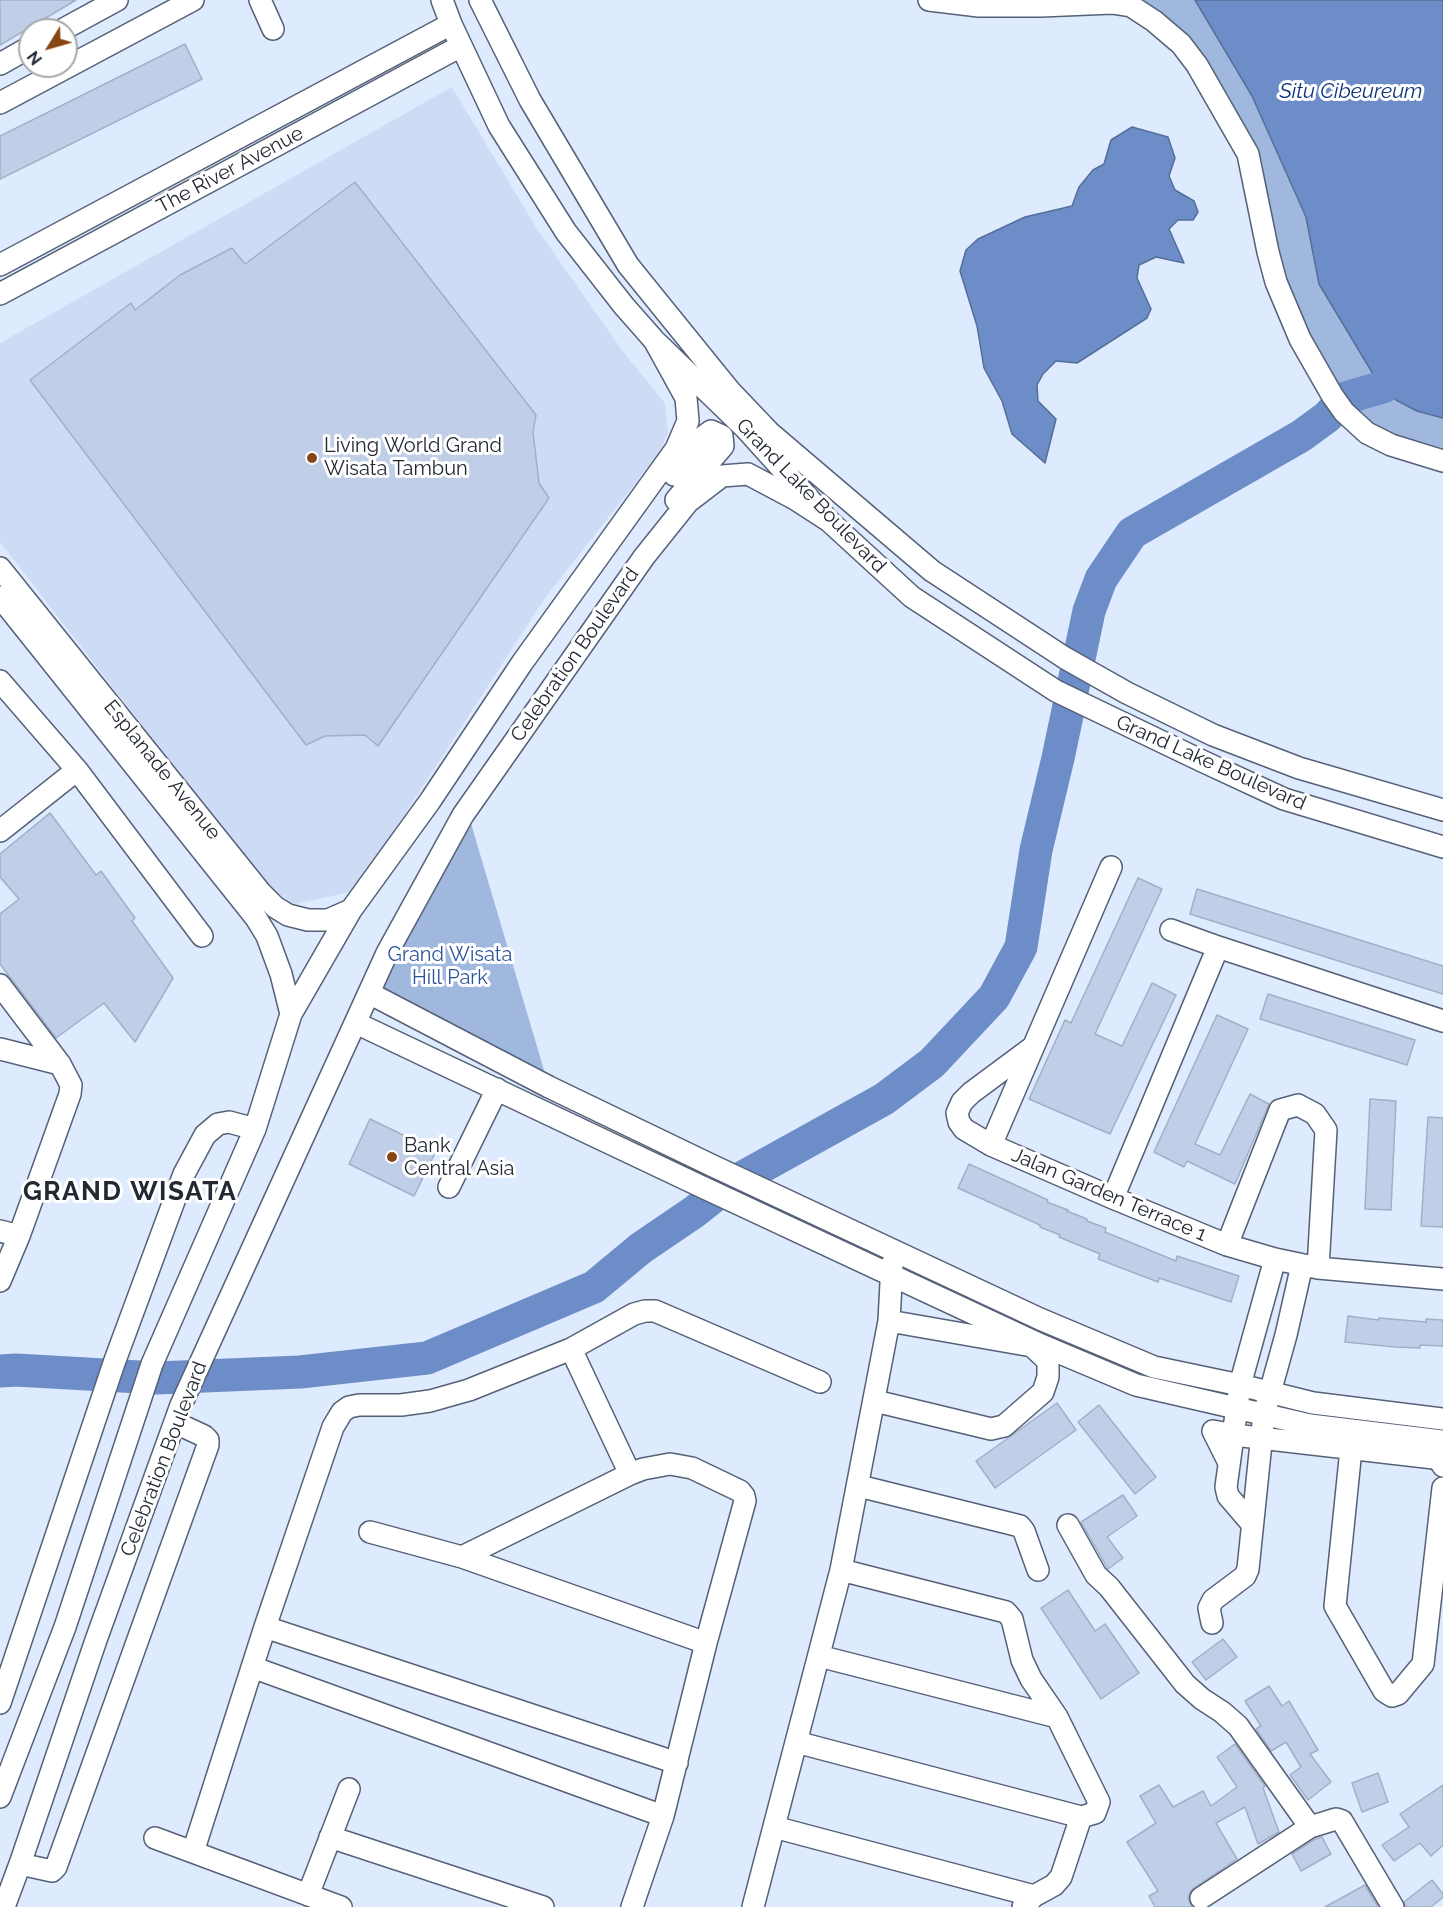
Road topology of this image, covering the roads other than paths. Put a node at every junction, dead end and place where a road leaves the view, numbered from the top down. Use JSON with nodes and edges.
{"nodes":[{"id":1,"x":117,"y":0,"type":"edge"},
{"id":2,"x":192,"y":0,"type":"edge"},
{"id":3,"x":260,"y":0,"type":"edge"},
{"id":4,"x":442,"y":0,"type":"edge"},
{"id":5,"x":480,"y":0,"type":"edge"},
{"id":6,"x":929,"y":0,"type":"edge"},
{"id":7,"x":78,"y":21,"type":"edge"},
{"id":8,"x":451,"y":24,"type":"junction"},
{"id":9,"x":273,"y":28,"type":"dead end"},
{"id":10,"x":461,"y":46,"type":"junction"},
{"id":11,"x":18,"y":54,"type":"edge"},
{"id":12,"x":0,"y":64,"type":"edge"},
{"id":13,"x":0,"y":103,"type":"edge"},
{"id":14,"x":0,"y":265,"type":"edge"},
{"id":15,"x":0,"y":294,"type":"edge"},
{"id":16,"x":654,"y":340,"type":"junction"},
{"id":17,"x":1443,"y":461,"type":"edge"},
{"id":18,"x":829,"y":520,"type":"junction"},
{"id":19,"x":644,"y":558,"type":"junction"},
{"id":20,"x":0,"y":568,"type":"edge"},
{"id":21,"x":0,"y":597,"type":"edge"},
{"id":22,"x":557,"y":616,"type":"junction"},
{"id":23,"x":0,"y":681,"type":"edge"},
{"id":24,"x":77,"y":770,"type":"junction"},
{"id":25,"x":1443,"y":810,"type":"edge"},
{"id":26,"x":0,"y":831,"type":"edge"},
{"id":27,"x":1443,"y":847,"type":"edge"},
{"id":28,"x":1111,"y":867,"type":"dead end"},
{"id":29,"x":351,"y":910,"type":"junction"},
{"id":30,"x":1171,"y":930,"type":"dead end"},
{"id":31,"x":202,"y":936,"type":"dead end"},
{"id":32,"x":1218,"y":947,"type":"junction"},
{"id":33,"x":0,"y":985,"type":"edge"},
{"id":34,"x":369,"y":993,"type":"junction"},
{"id":35,"x":291,"y":1014,"type":"junction"},
{"id":36,"x":1443,"y":1021,"type":"edge"},
{"id":37,"x":356,"y":1023,"type":"junction"},
{"id":38,"x":1033,"y":1047,"type":"junction"},
{"id":39,"x":0,"y":1049,"type":"edge"},
{"id":40,"x":60,"y":1064,"type":"junction"},
{"id":41,"x":496,"y":1089,"type":"junction"},
{"id":42,"x":255,"y":1129,"type":"junction"},
{"id":43,"x":992,"y":1145,"type":"junction"},
{"id":44,"x":449,"y":1187,"type":"dead end"},
{"id":45,"x":1113,"y":1198,"type":"junction"},
{"id":46,"x":9,"y":1233,"type":"edge"},
{"id":47,"x":1227,"y":1245,"type":"junction"},
{"id":48,"x":893,"y":1251,"type":"junction"},
{"id":49,"x":1275,"y":1259,"type":"junction"},
{"id":50,"x":1310,"y":1267,"type":"junction"},
{"id":51,"x":891,"y":1274,"type":"junction"},
{"id":52,"x":1443,"y":1279,"type":"edge"},
{"id":53,"x":0,"y":1281,"type":"edge"},
{"id":54,"x":889,"y":1321,"type":"junction"},
{"id":55,"x":571,"y":1349,"type":"junction"},
{"id":56,"x":820,"y":1382,"type":"dead end"},
{"id":57,"x":1240,"y":1385,"type":"junction"},
{"id":58,"x":1269,"y":1392,"type":"junction"},
{"id":59,"x":875,"y":1401,"type":"junction"},
{"id":60,"x":1237,"y":1408,"type":"junction"},
{"id":61,"x":1200,"y":1412,"type":"dead end"},
{"id":62,"x":178,"y":1414,"type":"junction"},
{"id":63,"x":1264,"y":1414,"type":"junction"},
{"id":64,"x":1443,"y":1419,"type":"edge"},
{"id":65,"x":1213,"y":1431,"type":"junction"},
{"id":66,"x":1234,"y":1435,"type":"junction"},
{"id":67,"x":1262,"y":1438,"type":"junction"},
{"id":68,"x":1443,"y":1441,"type":"edge"},
{"id":69,"x":1351,"y":1449,"type":"junction"},
{"id":70,"x":1229,"y":1463,"type":"junction"},
{"id":71,"x":1443,"y":1466,"type":"edge"},
{"id":72,"x":630,"y":1474,"type":"junction"},
{"id":73,"x":859,"y":1486,"type":"junction"},
{"id":74,"x":1443,"y":1488,"type":"edge"},
{"id":75,"x":1252,"y":1524,"type":"junction"},
{"id":76,"x":1068,"y":1525,"type":"dead end"},
{"id":77,"x":370,"y":1532,"type":"dead end"},
{"id":78,"x":462,"y":1557,"type":"junction"},
{"id":79,"x":842,"y":1570,"type":"junction"},
{"id":80,"x":1038,"y":1570,"type":"dead end"},
{"id":81,"x":1212,"y":1623,"type":"dead end"},
{"id":82,"x":265,"y":1627,"type":"junction"},
{"id":83,"x":706,"y":1643,"type":"junction"},
{"id":84,"x":819,"y":1656,"type":"junction"},
{"id":85,"x":252,"y":1667,"type":"junction"},
{"id":86,"x":0,"y":1703,"type":"edge"},
{"id":87,"x":1057,"y":1717,"type":"junction"},
{"id":88,"x":796,"y":1742,"type":"junction"},
{"id":89,"x":677,"y":1763,"type":"junction"},
{"id":90,"x":349,"y":1789,"type":"dead end"},
{"id":91,"x":0,"y":1797,"type":"edge"},
{"id":92,"x":663,"y":1816,"type":"junction"},
{"id":93,"x":1081,"y":1816,"type":"junction"},
{"id":94,"x":774,"y":1827,"type":"junction"},
{"id":95,"x":1310,"y":1827,"type":"junction"},
{"id":96,"x":330,"y":1837,"type":"junction"},
{"id":97,"x":155,"y":1838,"type":"dead end"},
{"id":98,"x":193,"y":1851,"type":"junction"},
{"id":99,"x":20,"y":1864,"type":"junction"},
{"id":100,"x":308,"y":1895,"type":"junction"},
{"id":101,"x":1201,"y":1898,"type":"dead end"},
{"id":102,"x":1028,"y":1901,"type":"edge"},
{"id":103,"x":4,"y":1907,"type":"edge"},
{"id":104,"x":341,"y":1907,"type":"edge"},
{"id":105,"x":543,"y":1907,"type":"edge"},
{"id":106,"x":632,"y":1907,"type":"edge"},
{"id":107,"x":753,"y":1907,"type":"edge"},
{"id":108,"x":1393,"y":1907,"type":"edge"}],
"edges":[{"from":1,"to":7,"type":"street"},
{"from":2,"to":13,"type":"street"},
{"from":3,"to":9,"type":"street"},
{"from":4,"to":8,"type":"street","name":"Grand Lake Boulevard"},
{"from":5,"to":25,"type":"street","name":"Grand Lake Boulevard"},
{"from":6,"to":17,"type":"street"},
{"from":8,"to":10,"type":"street","name":"Grand Lake Boulevard"},
{"from":8,"to":14,"type":"street","name":"The River Avenue"},
{"from":10,"to":15,"type":"street","name":"The River Avenue"},
{"from":10,"to":16,"type":"street","name":"Grand Lake Boulevard"},
{"from":11,"to":12,"type":"street"},
{"from":16,"to":18,"type":"street","name":"Grand Lake Boulevard"},
{"from":16,"to":22,"type":"street","name":"Celebration Boulevard"},
{"from":18,"to":19,"type":"street","name":"Celebration Boulevard"},
{"from":18,"to":27,"type":"street","name":"Grand Lake Boulevard"},
{"from":19,"to":22,"type":"street"},
{"from":19,"to":34,"type":"street","name":"Celebration Boulevard"},
{"from":20,"to":29,"type":"street","name":"Esplanade Avenue"},
{"from":21,"to":35,"type":"street","name":"Esplanade Avenue"},
{"from":22,"to":29,"type":"street","name":"Celebration Boulevard"},
{"from":23,"to":24,"type":"street"},
{"from":24,"to":26,"type":"street"},
{"from":24,"to":31,"type":"street"},
{"from":28,"to":38,"type":"street"},
{"from":29,"to":35,"type":"street","name":"Celebration Boulevard"},
{"from":30,"to":32,"type":"street"},
{"from":32,"to":36,"type":"street"},
{"from":32,"to":45,"type":"street"},
{"from":33,"to":40,"type":"street"},
{"from":34,"to":37,"type":"street","name":"Celebration Boulevard"},
{"from":34,"to":48,"type":"street"},
{"from":35,"to":42,"type":"street","name":"Celebration Boulevard"},
{"from":37,"to":41,"type":"street"},
{"from":37,"to":62,"type":"street","name":"Celebration Boulevard"},
{"from":38,"to":43,"type":"street"},
{"from":38,"to":43,"type":"street","name":"Jalan Garden Terrace 1"},
{"from":39,"to":40,"type":"street"},
{"from":40,"to":46,"type":"street"},
{"from":41,"to":44,"type":"street"},
{"from":41,"to":51,"type":"street"},
{"from":42,"to":86,"type":"street"},
{"from":42,"to":91,"type":"street","name":"Celebration Boulevard"},
{"from":43,"to":45,"type":"street","name":"Jalan Garden Terrace 1"},
{"from":45,"to":47,"type":"street","name":"Jalan Garden Terrace 1"},
{"from":46,"to":53,"type":"street"},
{"from":47,"to":49,"type":"street","name":"Jalan Garden Terrace 1"},
{"from":47,"to":50,"type":"street"},
{"from":48,"to":51,"type":"street"},
{"from":48,"to":57,"type":"street"},
{"from":49,"to":50,"type":"street","name":"Jalan Garden Terrace 1"},
{"from":49,"to":57,"type":"street"},
{"from":50,"to":52,"type":"street","name":"Jalan Garden Terrace 1"},
{"from":50,"to":58,"type":"street"},
{"from":51,"to":54,"type":"street"},
{"from":51,"to":60,"type":"street"},
{"from":54,"to":59,"type":"street"},
{"from":54,"to":59,"type":"street"},
{"from":55,"to":56,"type":"street"},
{"from":55,"to":72,"type":"street"},
{"from":55,"to":82,"type":"street"},
{"from":57,"to":58,"type":"street"},
{"from":57,"to":60,"type":"street"},
{"from":58,"to":63,"type":"street"},
{"from":58,"to":64,"type":"street"},
{"from":59,"to":73,"type":"street"},
{"from":60,"to":63,"type":"street"},
{"from":60,"to":66,"type":"street"},
{"from":61,"to":65,"type":"street"},
{"from":62,"to":99,"type":"street","name":"Celebration Boulevard"},
{"from":62,"to":99,"type":"street"},
{"from":63,"to":67,"type":"street"},
{"from":63,"to":68,"type":"street"},
{"from":65,"to":66,"type":"street"},
{"from":65,"to":70,"type":"street"},
{"from":66,"to":67,"type":"street"},
{"from":66,"to":70,"type":"street"},
{"from":67,"to":69,"type":"street"},
{"from":67,"to":75,"type":"street"},
{"from":69,"to":71,"type":"street"},
{"from":69,"to":74,"type":"street"},
{"from":70,"to":75,"type":"street"},
{"from":72,"to":78,"type":"street"},
{"from":72,"to":83,"type":"street"},
{"from":73,"to":79,"type":"street"},
{"from":73,"to":80,"type":"street"},
{"from":75,"to":81,"type":"street"},
{"from":76,"to":95,"type":"street"},
{"from":77,"to":78,"type":"street"},
{"from":78,"to":83,"type":"street"},
{"from":79,"to":84,"type":"street"},
{"from":79,"to":87,"type":"street"},
{"from":82,"to":85,"type":"street"},
{"from":82,"to":89,"type":"street"},
{"from":83,"to":89,"type":"street"},
{"from":84,"to":87,"type":"street"},
{"from":84,"to":88,"type":"street"},
{"from":85,"to":92,"type":"street"},
{"from":85,"to":98,"type":"street"},
{"from":87,"to":93,"type":"street"},
{"from":88,"to":93,"type":"street"},
{"from":88,"to":94,"type":"street"},
{"from":89,"to":92,"type":"street"},
{"from":90,"to":96,"type":"street"},
{"from":92,"to":106,"type":"street"},
{"from":93,"to":102,"type":"street"},
{"from":94,"to":102,"type":"street"},
{"from":94,"to":107,"type":"street"},
{"from":95,"to":101,"type":"street"},
{"from":95,"to":108,"type":"street"},
{"from":96,"to":100,"type":"street"},
{"from":96,"to":105,"type":"street"},
{"from":97,"to":98,"type":"street"},
{"from":98,"to":100,"type":"street"},
{"from":99,"to":103,"type":"street","name":"Celebration Boulevard"},
{"from":100,"to":104,"type":"street"}]}
